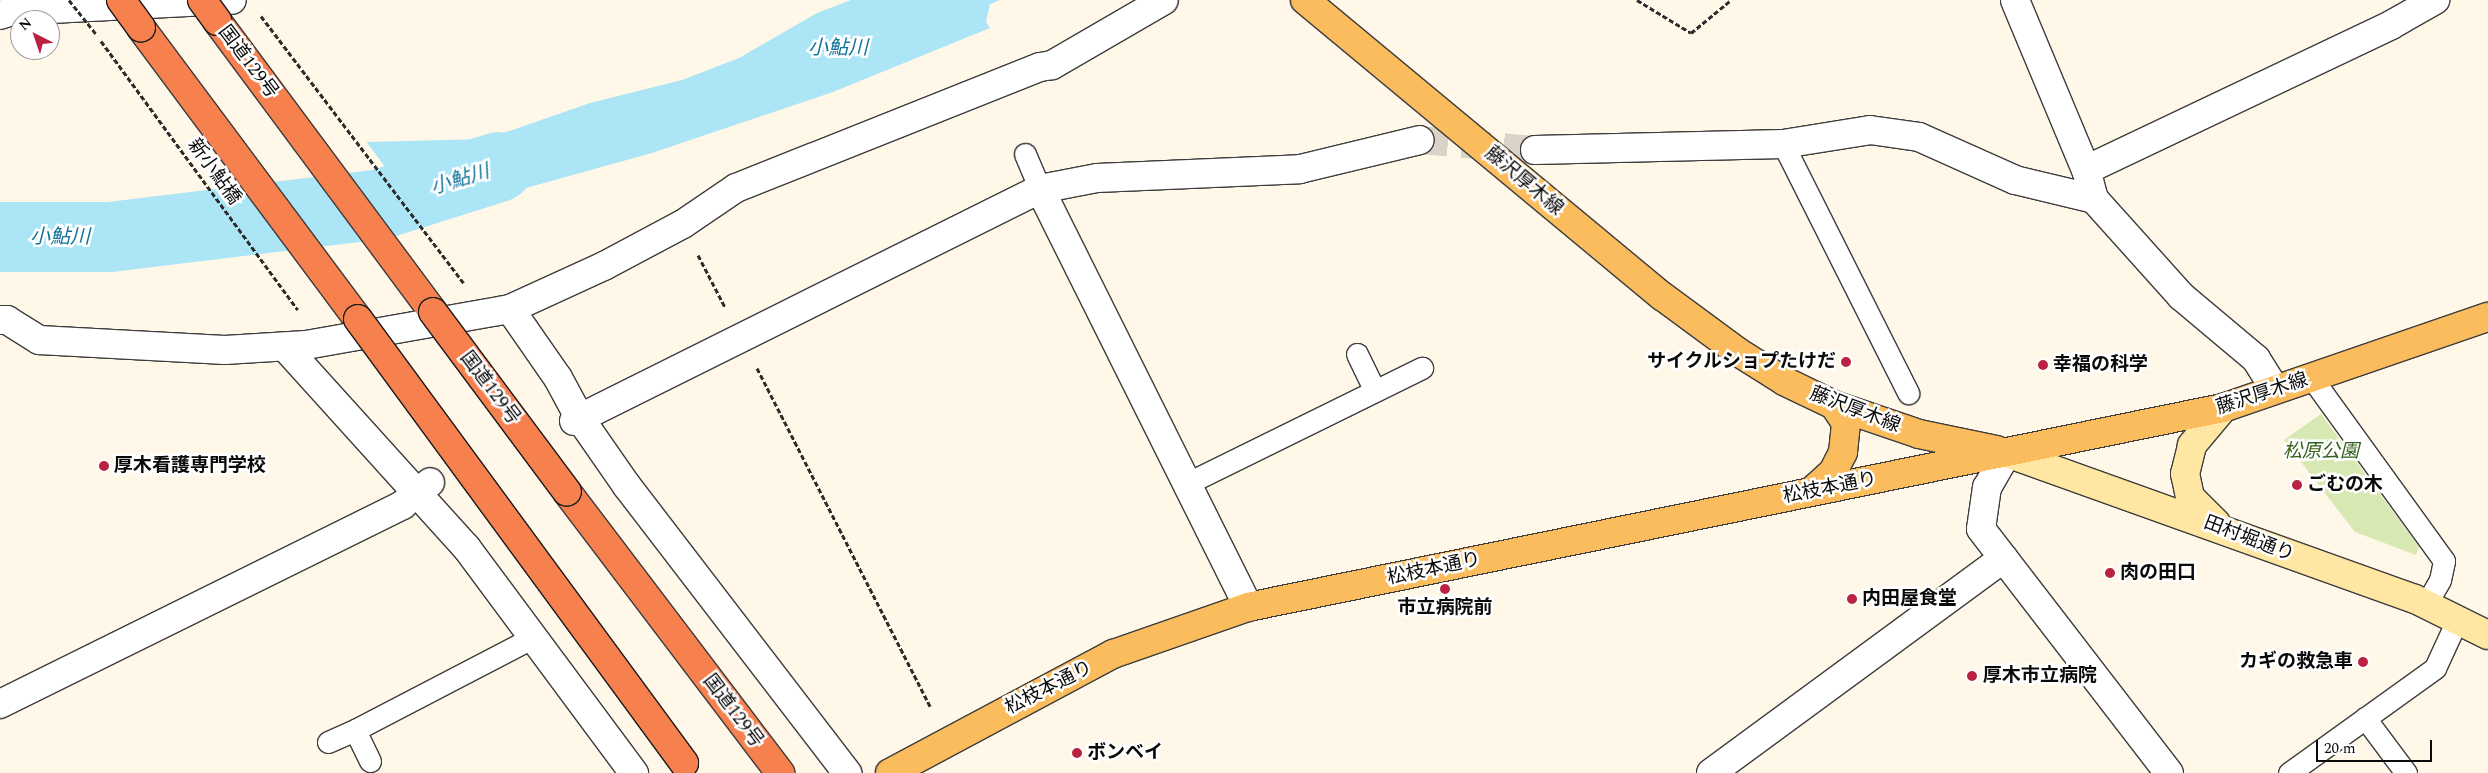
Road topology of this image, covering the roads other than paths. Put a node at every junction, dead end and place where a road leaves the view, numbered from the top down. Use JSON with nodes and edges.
{"nodes":[{"id":1,"x":121,"y":0,"type":"edge"},
{"id":2,"x":202,"y":0,"type":"edge"},
{"id":3,"x":232,"y":0,"type":"edge"},
{"id":4,"x":1164,"y":0,"type":"edge"},
{"id":5,"x":1306,"y":0,"type":"edge"},
{"id":6,"x":2016,"y":0,"type":"edge"},
{"id":7,"x":2435,"y":0,"type":"edge"},
{"id":8,"x":8,"y":9,"type":"edge"},
{"id":9,"x":1420,"y":140,"type":"tunnel mouth"},
{"id":10,"x":1783,"y":144,"type":"junction"},
{"id":11,"x":1535,"y":150,"type":"tunnel mouth"},
{"id":12,"x":1025,"y":154,"type":"dead end"},
{"id":13,"x":2086,"y":170,"type":"junction"},
{"id":14,"x":1040,"y":188,"type":"junction"},
{"id":15,"x":2094,"y":199,"type":"junction"},
{"id":16,"x":510,"y":309,"type":"junction"},
{"id":17,"x":2488,"y":317,"type":"edge"},
{"id":18,"x":0,"y":320,"type":"edge"},
{"id":19,"x":285,"y":347,"type":"junction"},
{"id":20,"x":1357,"y":354,"type":"dead end"},
{"id":21,"x":1422,"y":368,"type":"dead end"},
{"id":22,"x":2311,"y":377,"type":"junction"},
{"id":23,"x":2275,"y":389,"type":"junction"},
{"id":24,"x":1375,"y":391,"type":"junction"},
{"id":25,"x":1908,"y":393,"type":"dead end"},
{"id":26,"x":1834,"y":405,"type":"junction"},
{"id":27,"x":2223,"y":408,"type":"junction"},
{"id":28,"x":576,"y":419,"type":"junction"},
{"id":29,"x":2007,"y":453,"type":"junction"},
{"id":30,"x":1188,"y":483,"type":"junction"},
{"id":31,"x":424,"y":488,"type":"junction"},
{"id":32,"x":1812,"y":491,"type":"junction"},
{"id":33,"x":2221,"y":528,"type":"junction"},
{"id":34,"x":2004,"y":558,"type":"junction"},
{"id":35,"x":2426,"y":604,"type":"junction"},
{"id":36,"x":1248,"y":607,"type":"junction"},
{"id":37,"x":2478,"y":625,"type":"edge"},
{"id":38,"x":534,"y":637,"type":"junction"},
{"id":39,"x":0,"y":704,"type":"edge"},
{"id":40,"x":2365,"y":718,"type":"junction"},
{"id":41,"x":355,"y":730,"type":"junction"},
{"id":42,"x":328,"y":742,"type":"dead end"},
{"id":43,"x":370,"y":761,"type":"dead end"},
{"id":44,"x":688,"y":768,"type":"edge"},
{"id":45,"x":634,"y":773,"type":"edge"},
{"id":46,"x":780,"y":773,"type":"edge"},
{"id":47,"x":847,"y":773,"type":"edge"},
{"id":48,"x":890,"y":773,"type":"edge"},
{"id":49,"x":1711,"y":773,"type":"edge"},
{"id":50,"x":2169,"y":773,"type":"edge"},
{"id":51,"x":2289,"y":773,"type":"edge"},
{"id":52,"x":2406,"y":773,"type":"edge"}],
"edges":[{"from":1,"to":44,"type":"highway","bridge":true},
{"from":2,"to":46,"type":"highway","name":"国道129号","bridge":true},
{"from":3,"to":8,"type":"street"},
{"from":4,"to":16,"type":"street"},
{"from":5,"to":26,"type":"main road","name":"藤沢厚木線"},
{"from":6,"to":13,"type":"street"},
{"from":7,"to":13,"type":"street"},
{"from":9,"to":14,"type":"street"},
{"from":10,"to":11,"type":"street"},
{"from":10,"to":15,"type":"street"},
{"from":10,"to":25,"type":"lane"},
{"from":12,"to":14,"type":"lane"},
{"from":13,"to":15,"type":"street"},
{"from":14,"to":28,"type":"street"},
{"from":14,"to":30,"type":"street"},
{"from":15,"to":23,"type":"street"},
{"from":16,"to":19,"type":"street"},
{"from":16,"to":28,"type":"street"},
{"from":17,"to":22,"type":"main road","name":"藤沢厚木線"},
{"from":18,"to":19,"type":"street"},
{"from":19,"to":31,"type":"street"},
{"from":20,"to":24,"type":"lane"},
{"from":21,"to":24,"type":"lane"},
{"from":22,"to":23,"type":"main road","name":"藤沢厚木線"},
{"from":22,"to":35,"type":"lane"},
{"from":23,"to":27,"type":"main road","name":"藤沢厚木線"},
{"from":24,"to":30,"type":"lane"},
{"from":26,"to":29,"type":"main road","name":"藤沢厚木線"},
{"from":26,"to":32,"type":"main road"},
{"from":27,"to":29,"type":"main road","name":"藤沢厚木線"},
{"from":27,"to":33,"type":"street"},
{"from":28,"to":47,"type":"street"},
{"from":29,"to":32,"type":"main road","name":"松枝本通り"},
{"from":29,"to":33,"type":"street","name":"田村堀通り"},
{"from":29,"to":34,"type":"street"},
{"from":30,"to":36,"type":"street"},
{"from":31,"to":38,"type":"street"},
{"from":31,"to":39,"type":"street"},
{"from":32,"to":36,"type":"main road","name":"松枝本通り"},
{"from":33,"to":35,"type":"street","name":"田村堀通り"},
{"from":34,"to":49,"type":"street"},
{"from":34,"to":50,"type":"street"},
{"from":35,"to":37,"type":"street","name":"田村堀通り"},
{"from":36,"to":48,"type":"main road","name":"松枝本通り"},
{"from":37,"to":40,"type":"lane"},
{"from":38,"to":41,"type":"lane"},
{"from":38,"to":45,"type":"street"},
{"from":40,"to":51,"type":"lane"},
{"from":40,"to":52,"type":"lane"},
{"from":41,"to":42,"type":"lane"},
{"from":41,"to":43,"type":"lane"}]}
